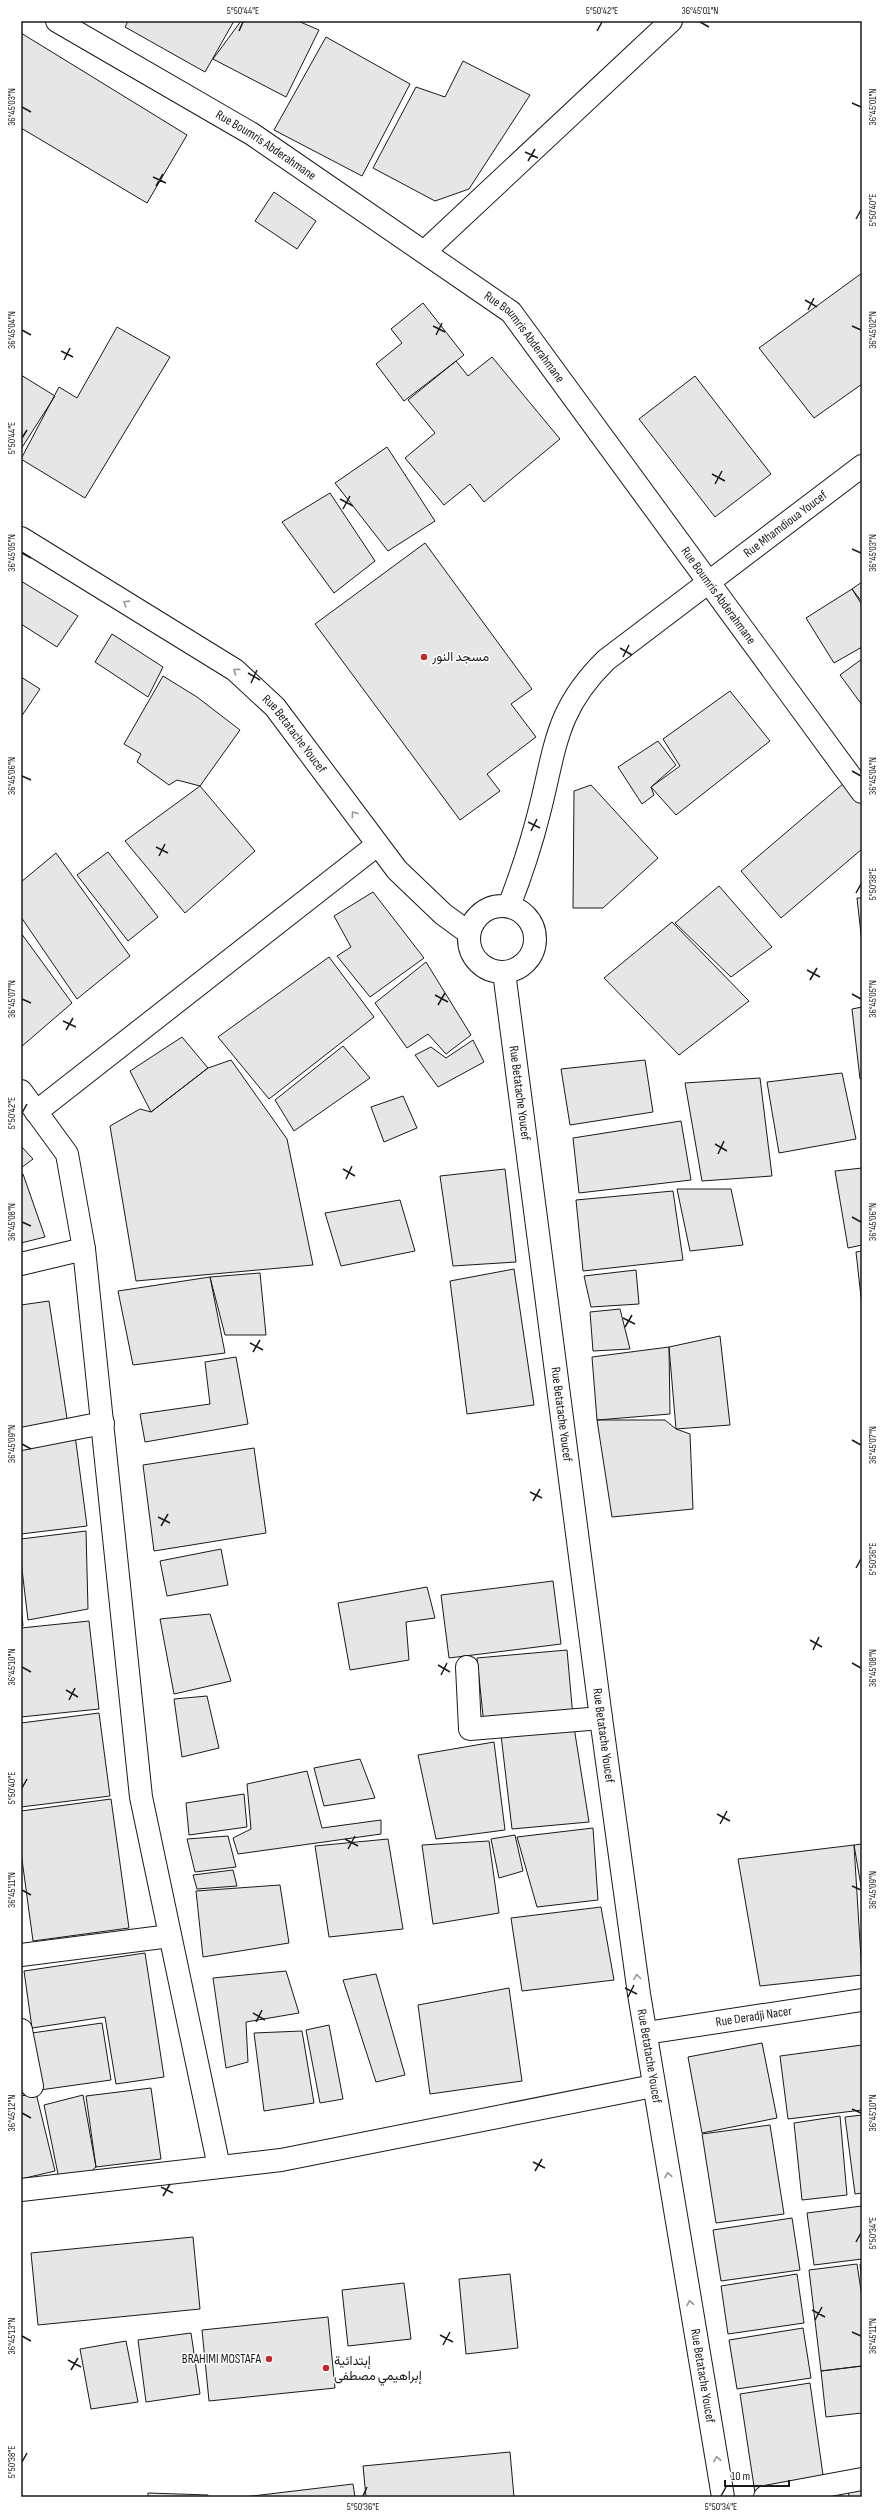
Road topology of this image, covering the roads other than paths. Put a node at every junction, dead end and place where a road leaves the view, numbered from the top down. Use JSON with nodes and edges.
{"nodes":[{"id":1,"x":57,"y":21,"type":"edge"},
{"id":2,"x":671,"y":21,"type":"edge"},
{"id":3,"x":424,"y":252,"type":"junction"},
{"id":4,"x":862,"y":466,"type":"edge"},
{"id":5,"x":21,"y":538,"type":"edge"},
{"id":6,"x":709,"y":581,"type":"junction"},
{"id":7,"x":862,"y":792,"type":"edge"},
{"id":8,"x":377,"y":845,"type":"junction"},
{"id":9,"x":509,"y":906,"type":"junction"},
{"id":10,"x":469,"y":933,"type":"junction"},
{"id":11,"x":504,"y":972,"type":"junction"},
{"id":12,"x":21,"y":1091,"type":"edge"},
{"id":13,"x":36,"y":1112,"type":"junction"},
{"id":14,"x":84,"y":1249,"type":"junction"},
{"id":15,"x":21,"y":1264,"type":"edge"},
{"id":16,"x":102,"y":1423,"type":"junction"},
{"id":17,"x":21,"y":1439,"type":"edge"},
{"id":18,"x":467,"y":1667,"type":"dead end"},
{"id":19,"x":601,"y":1718,"type":"junction"},
{"id":20,"x":170,"y":1936,"type":"junction"},
{"id":21,"x":21,"y":1955,"type":"edge"},
{"id":22,"x":862,"y":2000,"type":"edge"},
{"id":23,"x":21,"y":2030,"type":"edge"},
{"id":24,"x":646,"y":2033,"type":"junction"},
{"id":25,"x":32,"y":2086,"type":"dead end"},
{"id":26,"x":653,"y":2086,"type":"junction"},
{"id":27,"x":219,"y":2167,"type":"junction"},
{"id":28,"x":21,"y":2190,"type":"edge"},
{"id":29,"x":862,"y":2479,"type":"edge"},
{"id":30,"x":723,"y":2497,"type":"edge"},
{"id":31,"x":765,"y":2497,"type":"edge"}],
"edges":[{"from":1,"to":3,"type":"street","name":"Rue Boumris Abderahmane"},
{"from":2,"to":3,"type":"street"},
{"from":3,"to":6,"type":"street","name":"Rue Boumris Abderahmane"},
{"from":4,"to":6,"type":"street","name":"Rue Mhamdioua Youcef"},
{"from":8,"to":5,"type":"street","name":"Rue Betatache Youcef","one_way":true},
{"from":6,"to":7,"type":"street","name":"Rue Boumris Abderahmane"},
{"from":6,"to":9,"type":"street","name":"Rue Mhamdioua Youcef"},
{"from":8,"to":10,"type":"street","name":"Rue Betatache Youcef"},
{"from":8,"to":13,"type":"street"},
{"from":9,"to":10,"type":"street"},
{"from":9,"to":11,"type":"street"},
{"from":10,"to":11,"type":"street"},
{"from":11,"to":19,"type":"street","name":"Rue Betatache Youcef"},
{"from":12,"to":13,"type":"street"},
{"from":13,"to":14,"type":"street"},
{"from":14,"to":15,"type":"street"},
{"from":14,"to":16,"type":"street"},
{"from":16,"to":17,"type":"street"},
{"from":16,"to":20,"type":"street"},
{"from":18,"to":19,"type":"street"},
{"from":24,"to":19,"type":"street","name":"Rue Betatache Youcef","one_way":true},
{"from":20,"to":21,"type":"street"},
{"from":20,"to":27,"type":"street"},
{"from":22,"to":24,"type":"street","name":"Rue Deradji Nacer"},
{"from":23,"to":25,"type":"street"},
{"from":24,"to":26,"type":"street","name":"Rue Betatache Youcef"},
{"from":26,"to":27,"type":"street"},
{"from":30,"to":26,"type":"street","name":"Rue Betatache Youcef","one_way":true},
{"from":27,"to":28,"type":"street"},
{"from":29,"to":31,"type":"street"}]}
